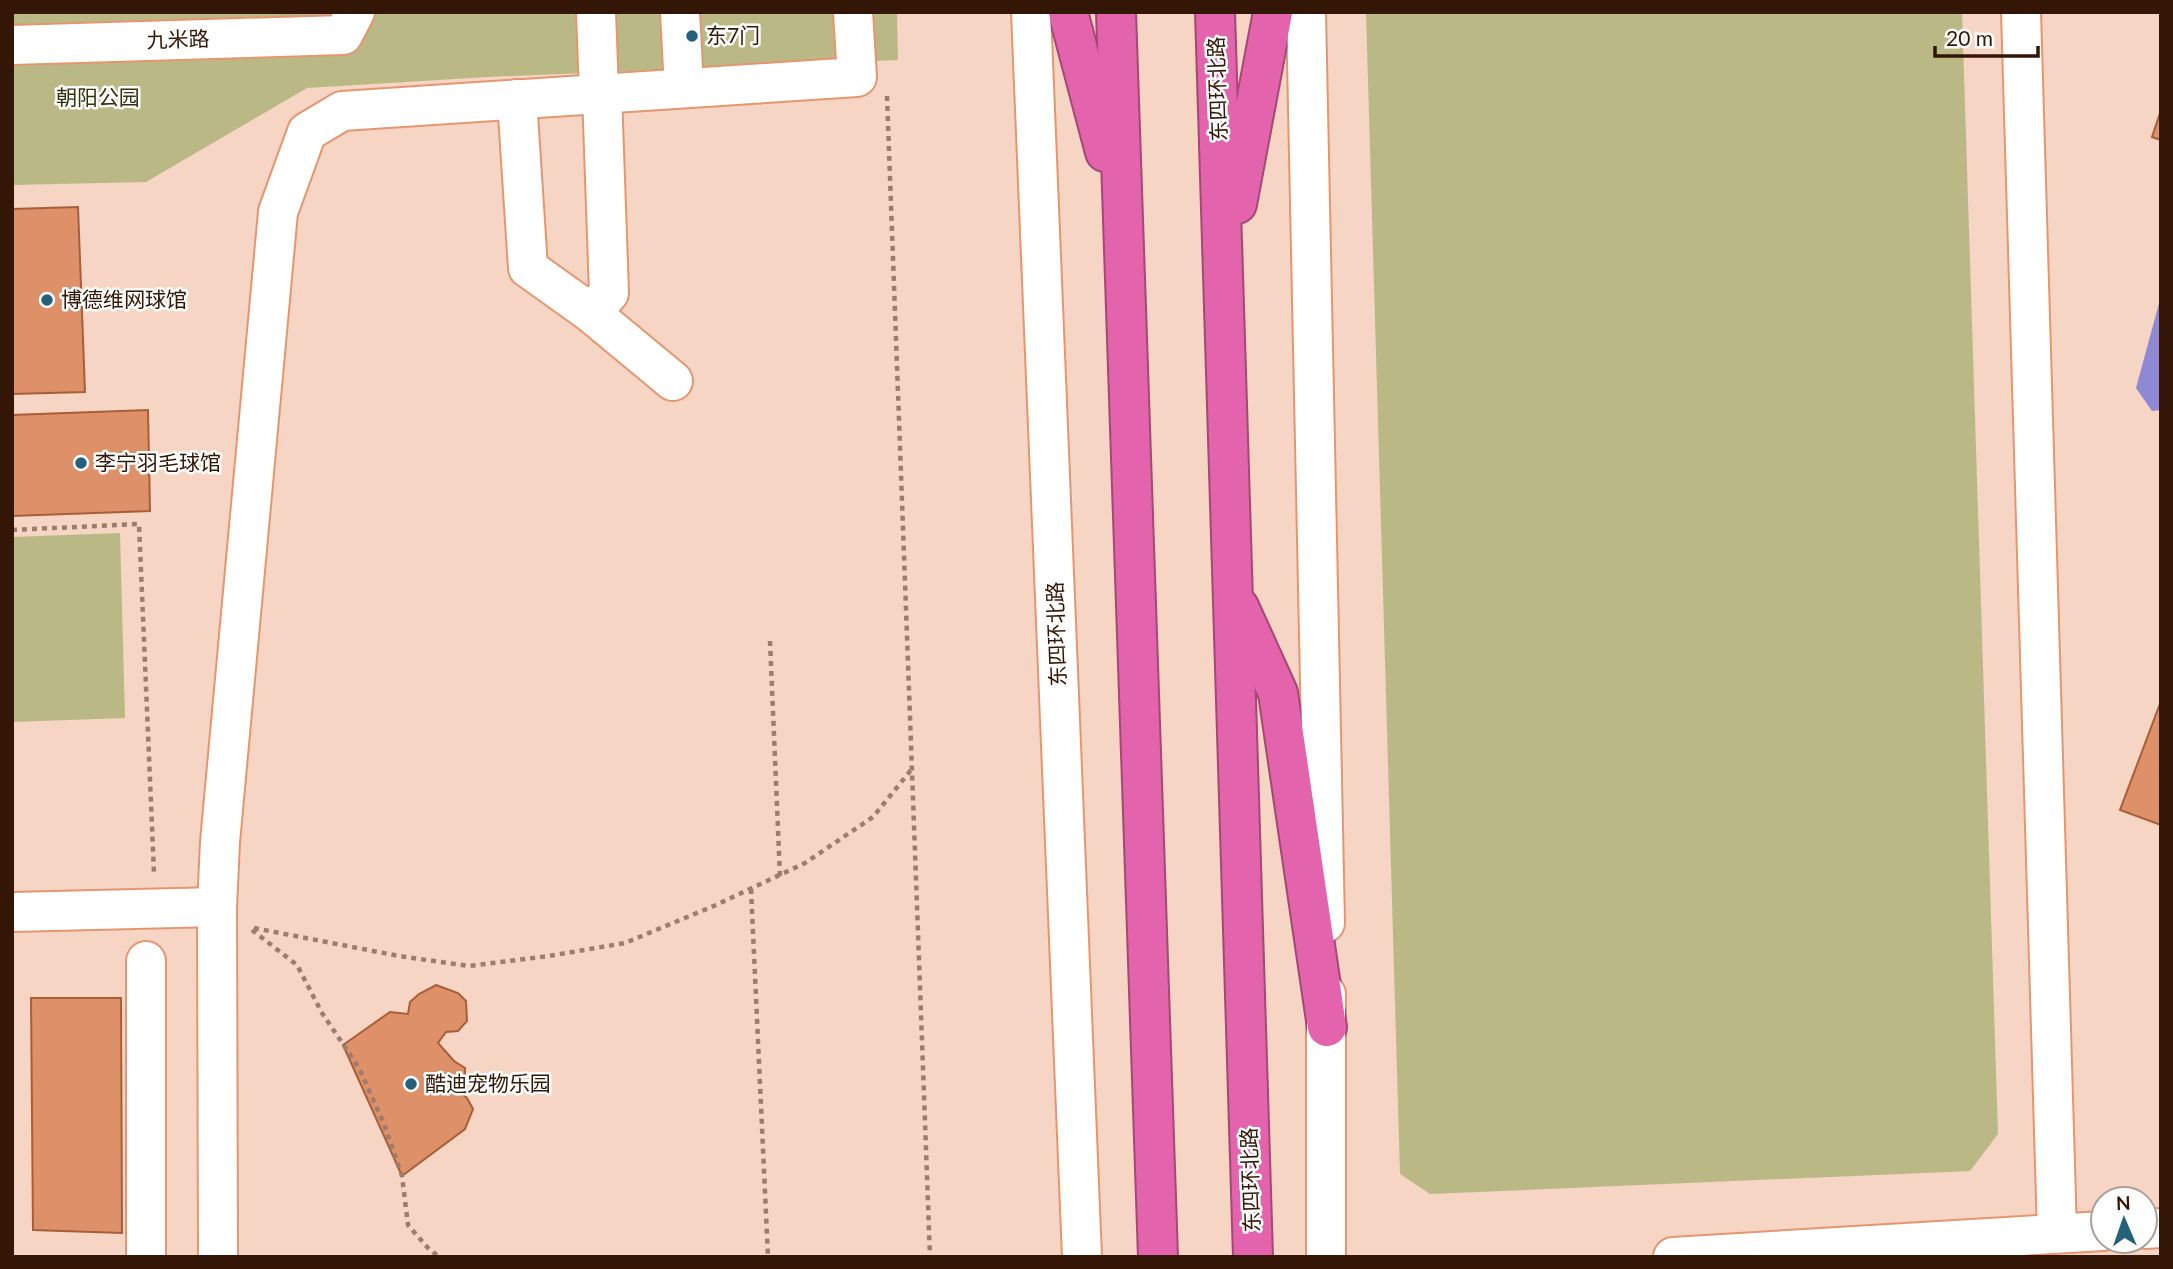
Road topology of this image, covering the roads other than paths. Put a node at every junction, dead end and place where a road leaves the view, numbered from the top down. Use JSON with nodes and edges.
{"nodes":[{"id":1,"x":596,"y":12,"type":"edge"},
{"id":2,"x":680,"y":12,"type":"edge"},
{"id":3,"x":853,"y":12,"type":"edge"},
{"id":4,"x":1031,"y":12,"type":"edge"},
{"id":5,"x":1068,"y":12,"type":"edge"},
{"id":6,"x":1116,"y":12,"type":"edge"},
{"id":7,"x":1215,"y":12,"type":"edge"},
{"id":8,"x":1273,"y":12,"type":"edge"},
{"id":9,"x":1306,"y":12,"type":"edge"},
{"id":10,"x":2021,"y":12,"type":"edge"},
{"id":11,"x":349,"y":24,"type":"edge"},
{"id":12,"x":12,"y":45,"type":"edge"},
{"id":13,"x":684,"y":88,"type":"junction"},
{"id":14,"x":602,"y":93,"type":"junction"},
{"id":15,"x":517,"y":99,"type":"junction"},
{"id":16,"x":1123,"y":221,"type":"junction"},
{"id":17,"x":1224,"y":271,"type":"junction"},
{"id":18,"x":591,"y":313,"type":"junction"},
{"id":19,"x":673,"y":381,"type":"dead end"},
{"id":20,"x":1231,"y":589,"type":"junction"},
{"id":21,"x":216,"y":907,"type":"junction"},
{"id":22,"x":12,"y":912,"type":"edge"},
{"id":23,"x":145,"y":961,"type":"dead end"},
{"id":24,"x":1327,"y":1027,"type":"junction"},
{"id":25,"x":2089,"y":1232,"type":"edge"},
{"id":26,"x":2057,"y":1233,"type":"junction"},
{"id":27,"x":1959,"y":1248,"type":"edge"},
{"id":28,"x":146,"y":1257,"type":"edge"},
{"id":29,"x":218,"y":1257,"type":"edge"},
{"id":30,"x":1082,"y":1257,"type":"edge"},
{"id":31,"x":1158,"y":1257,"type":"edge"},
{"id":32,"x":1253,"y":1257,"type":"edge"},
{"id":33,"x":1326,"y":1257,"type":"edge"},
{"id":34,"x":1673,"y":1257,"type":"edge"}],
"edges":[{"from":1,"to":14,"type":"street"},
{"from":2,"to":13,"type":"street"},
{"from":3,"to":13,"type":"street"},
{"from":4,"to":30,"type":"street","name":"东四环北路"},
{"from":5,"to":16,"type":"highway"},
{"from":6,"to":16,"type":"highway"},
{"from":7,"to":17,"type":"highway","name":"东四环北路"},
{"from":8,"to":17,"type":"highway"},
{"from":9,"to":24,"type":"street"},
{"from":10,"to":26,"type":"street"},
{"from":11,"to":12,"type":"street","name":"九米路"},
{"from":13,"to":14,"type":"street"},
{"from":14,"to":15,"type":"street"},
{"from":14,"to":18,"type":"street"},
{"from":15,"to":18,"type":"street"},
{"from":15,"to":21,"type":"street"},
{"from":16,"to":31,"type":"highway"},
{"from":17,"to":20,"type":"highway","name":"东四环北路"},
{"from":18,"to":19,"type":"street"},
{"from":20,"to":24,"type":"highway"},
{"from":20,"to":32,"type":"highway","name":"东四环北路"},
{"from":21,"to":22,"type":"street"},
{"from":21,"to":29,"type":"street"},
{"from":23,"to":28,"type":"street"},
{"from":24,"to":33,"type":"street"},
{"from":25,"to":26,"type":"street"},
{"from":26,"to":27,"type":"street"},
{"from":27,"to":34,"type":"street"}]}
